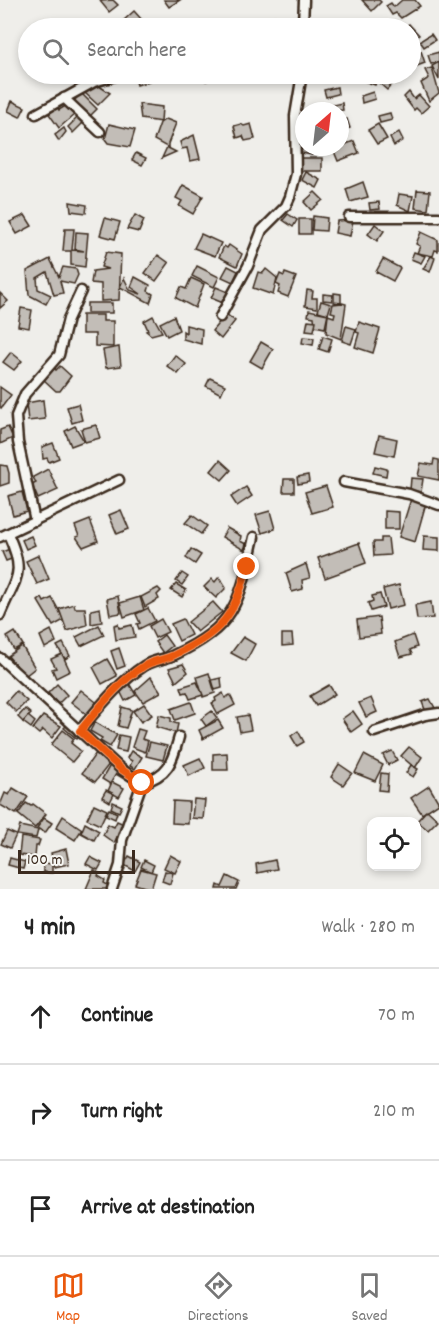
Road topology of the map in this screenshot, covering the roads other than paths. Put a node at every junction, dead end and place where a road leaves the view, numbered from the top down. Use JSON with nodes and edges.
{"nodes":[{"id":1,"x":304,"y":0,"type":"edge"},
{"id":2,"x":303,"y":18,"type":"edge"},
{"id":3,"x":89,"y":84,"type":"edge"},
{"id":4,"x":300,"y":84,"type":"edge"},
{"id":5,"x":64,"y":98,"type":"junction"},
{"id":6,"x":36,"y":114,"type":"dead end"},
{"id":7,"x":100,"y":132,"type":"dead end"},
{"id":8,"x":439,"y":217,"type":"edge"},
{"id":9,"x":349,"y":218,"type":"dead end"},
{"id":10,"x":81,"y":291,"type":"dead end"},
{"id":11,"x":220,"y":317,"type":"dead end"},
{"id":12,"x":119,"y":480,"type":"dead end"},
{"id":13,"x":344,"y":482,"type":"dead end"},
{"id":14,"x":439,"y":505,"type":"edge"},
{"id":15,"x":35,"y":521,"type":"junction"},
{"id":16,"x":4,"y":535,"type":"edge"},
{"id":17,"x":254,"y":537,"type":"dead end"},
{"id":18,"x":0,"y":615,"type":"edge"},
{"id":19,"x":0,"y":658,"type":"edge"},
{"id":20,"x":439,"y":713,"type":"edge"},
{"id":21,"x":80,"y":731,"type":"junction"},
{"id":22,"x":374,"y":732,"type":"dead end"},
{"id":23,"x":179,"y":737,"type":"dead end"},
{"id":24,"x":142,"y":783,"type":"junction"},
{"id":25,"x":112,"y":889,"type":"edge"}],
"edges":[{"from":1,"to":2,"type":"street"},
{"from":3,"to":5,"type":"street"},
{"from":4,"to":11,"type":"street"},
{"from":5,"to":6,"type":"street"},
{"from":5,"to":7,"type":"street"},
{"from":8,"to":9,"type":"street"},
{"from":10,"to":15,"type":"street"},
{"from":12,"to":15,"type":"street"},
{"from":13,"to":14,"type":"street"},
{"from":15,"to":16,"type":"street"},
{"from":16,"to":18,"type":"street"},
{"from":17,"to":21,"type":"street"},
{"from":19,"to":21,"type":"street"},
{"from":20,"to":22,"type":"street"},
{"from":21,"to":24,"type":"street"},
{"from":23,"to":24,"type":"street"},
{"from":24,"to":25,"type":"street"}]}
